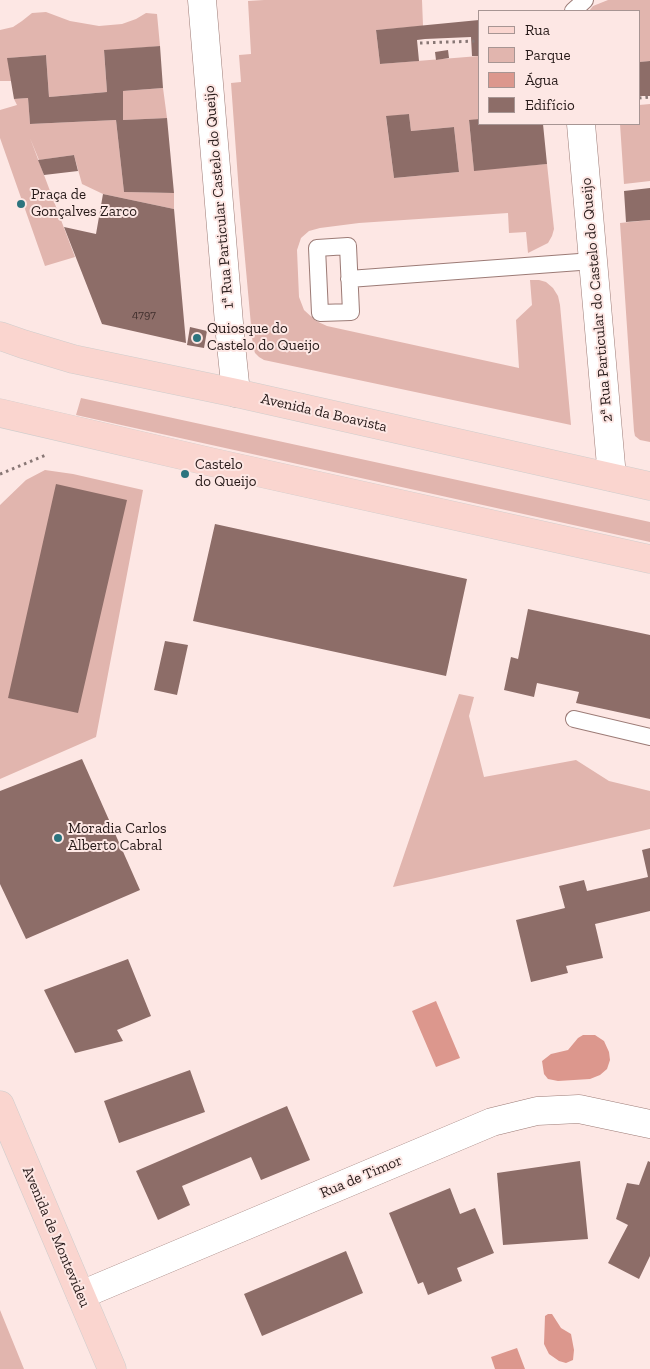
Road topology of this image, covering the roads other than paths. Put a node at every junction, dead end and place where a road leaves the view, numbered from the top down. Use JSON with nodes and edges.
{"nodes":[{"id":1,"x":202,"y":0,"type":"edge"},
{"id":2,"x":585,"y":0,"type":"edge"},
{"id":3,"x":574,"y":10,"type":"edge"},
{"id":4,"x":581,"y":125,"type":"edge"},
{"id":5,"x":593,"y":261,"type":"junction"},
{"id":6,"x":349,"y":279,"type":"dead end"},
{"id":7,"x":0,"y":336,"type":"edge"},
{"id":8,"x":236,"y":393,"type":"junction"},
{"id":9,"x":0,"y":413,"type":"edge"},
{"id":10,"x":612,"y":477,"type":"junction"},
{"id":11,"x":650,"y":486,"type":"edge"},
{"id":12,"x":650,"y":559,"type":"edge"},
{"id":13,"x":574,"y":720,"type":"dead end"},
{"id":14,"x":650,"y":737,"type":"edge"},
{"id":15,"x":0,"y":1105,"type":"edge"},
{"id":16,"x":650,"y":1124,"type":"edge"},
{"id":17,"x":81,"y":1295,"type":"junction"},
{"id":18,"x":112,"y":1369,"type":"edge"}],
"edges":[{"from":1,"to":8,"type":"street","name":"1ª Rua Particular Castelo do Queijo"},
{"from":2,"to":3,"type":"lane"},
{"from":4,"to":5,"type":"street","name":"2ª Rua Particular do Castelo do Queijo"},
{"from":5,"to":6,"type":"lane"},
{"from":5,"to":10,"type":"street","name":"2ª Rua Particular do Castelo do Queijo"},
{"from":7,"to":8,"type":"main road","name":"Avenida da Boavista"},
{"from":8,"to":10,"type":"main road","name":"Avenida da Boavista"},
{"from":9,"to":12,"type":"main road"},
{"from":10,"to":11,"type":"main road","name":"Avenida da Boavista"},
{"from":13,"to":14,"type":"lane"},
{"from":15,"to":17,"type":"main road","name":"Avenida de Montevideu"},
{"from":16,"to":17,"type":"street","name":"Rua de Timor"},
{"from":17,"to":18,"type":"main road","name":"Avenida de Montevideu"}]}
